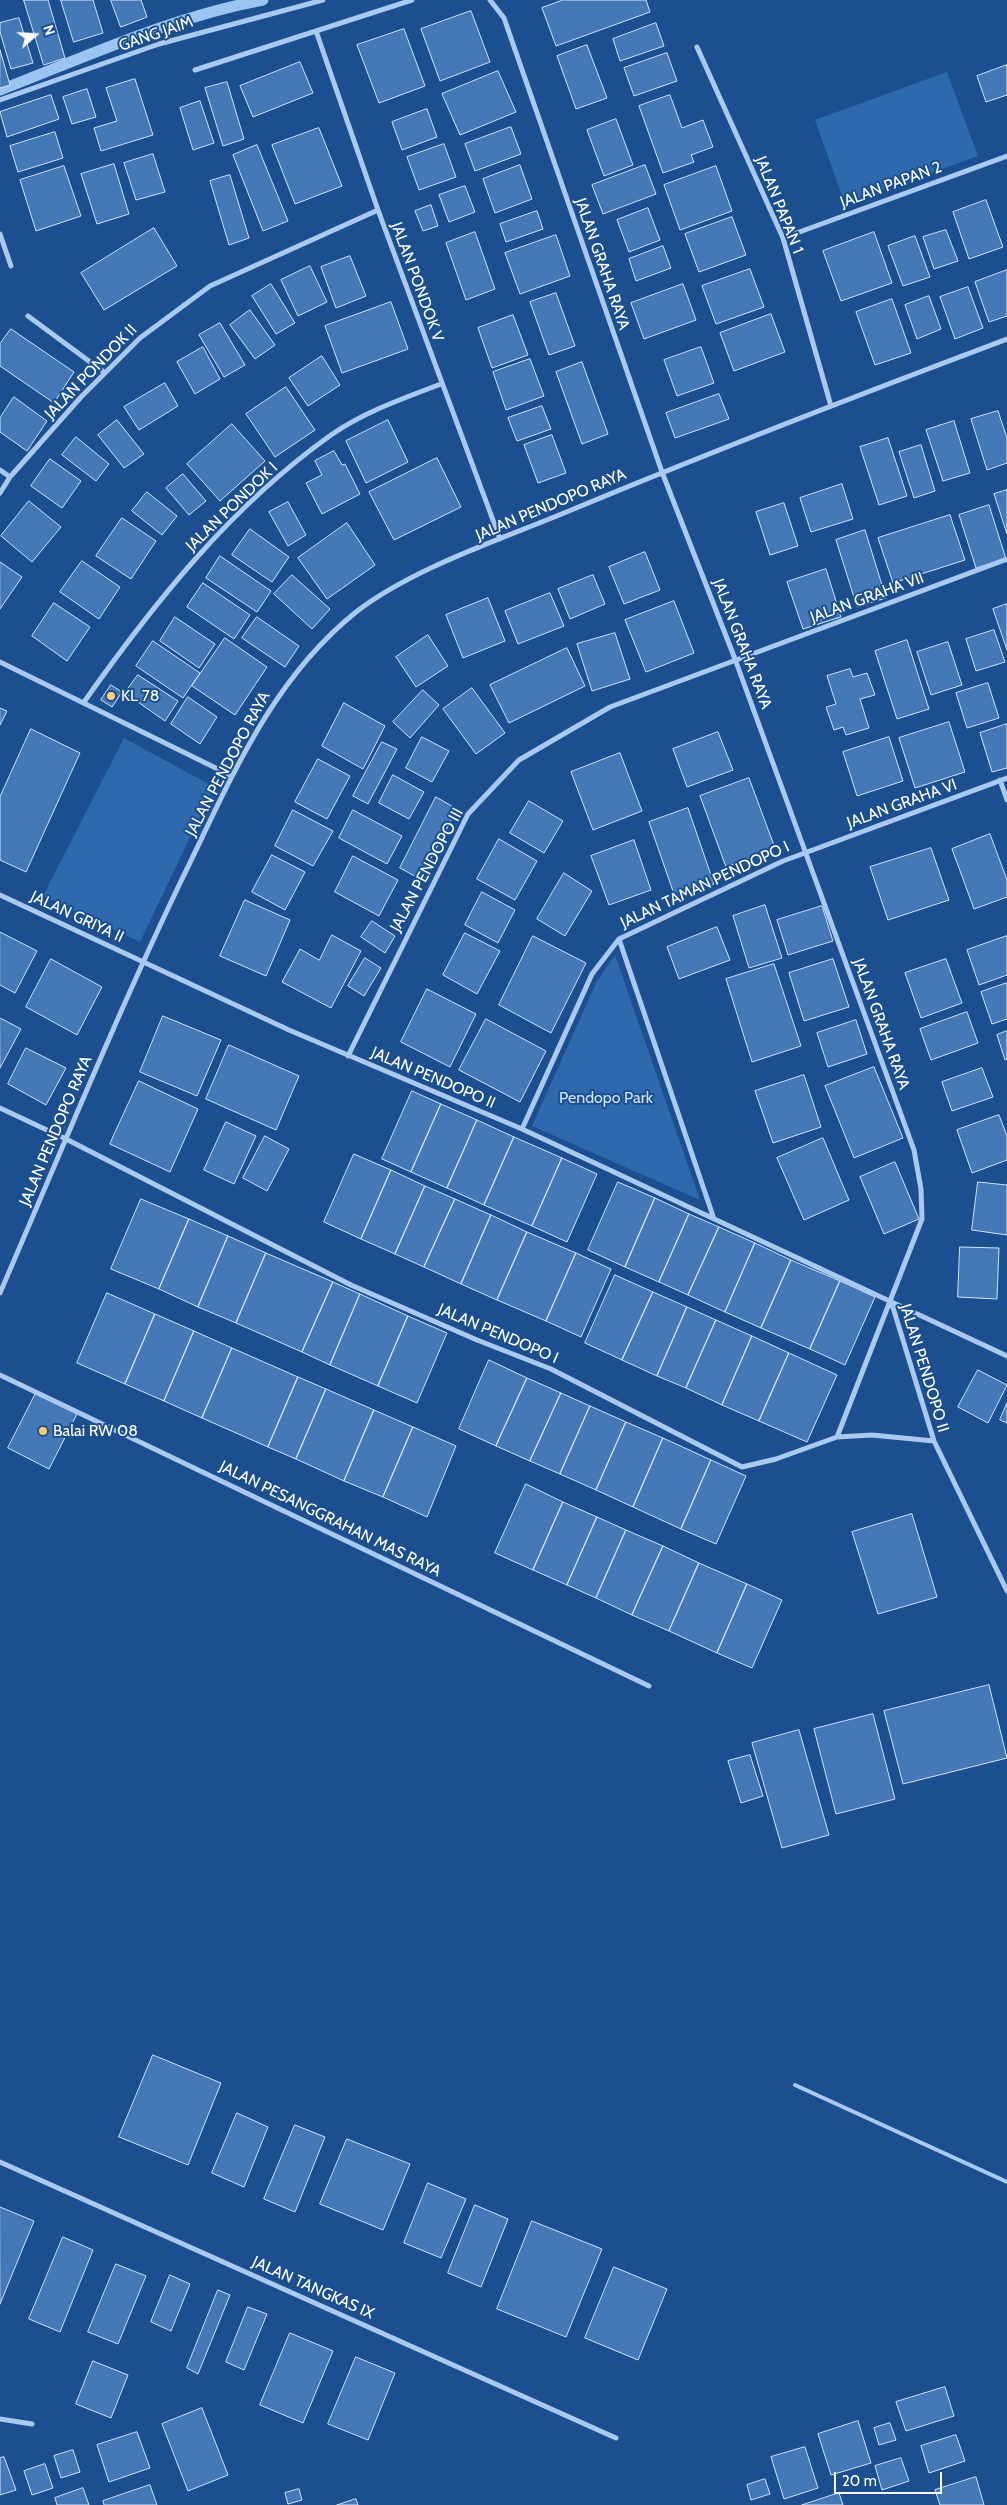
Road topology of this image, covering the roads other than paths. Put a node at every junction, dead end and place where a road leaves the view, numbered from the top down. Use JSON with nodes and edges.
{"nodes":[{"id":1,"x":323,"y":0,"type":"edge"},
{"id":2,"x":412,"y":0,"type":"edge"},
{"id":3,"x":490,"y":0,"type":"edge"},
{"id":4,"x":316,"y":31,"type":"junction"},
{"id":5,"x":698,"y":47,"type":"dead end"},
{"id":6,"x":196,"y":70,"type":"dead end"},
{"id":7,"x":0,"y":100,"type":"edge"},
{"id":8,"x":1007,"y":156,"type":"edge"},
{"id":9,"x":378,"y":210,"type":"junction"},
{"id":10,"x":0,"y":234,"type":"edge"},
{"id":11,"x":783,"y":238,"type":"junction"},
{"id":12,"x":11,"y":266,"type":"dead end"},
{"id":13,"x":28,"y":316,"type":"dead end"},
{"id":14,"x":1007,"y":339,"type":"edge"},
{"id":15,"x":105,"y":373,"type":"junction"},
{"id":16,"x":442,"y":384,"type":"junction"},
{"id":17,"x":831,"y":406,"type":"junction"},
{"id":18,"x":0,"y":470,"type":"edge"},
{"id":19,"x":662,"y":472,"type":"junction"},
{"id":20,"x":10,"y":477,"type":"junction"},
{"id":21,"x":0,"y":493,"type":"edge"},
{"id":22,"x":500,"y":539,"type":"junction"},
{"id":23,"x":1007,"y":560,"type":"edge"},
{"id":24,"x":735,"y":659,"type":"junction"},
{"id":25,"x":0,"y":662,"type":"edge"},
{"id":26,"x":84,"y":702,"type":"junction"},
{"id":27,"x":232,"y":776,"type":"junction"},
{"id":28,"x":1007,"y":778,"type":"edge"},
{"id":29,"x":1000,"y":780,"type":"junction"},
{"id":30,"x":1007,"y":800,"type":"edge"},
{"id":31,"x":806,"y":853,"type":"junction"},
{"id":32,"x":0,"y":895,"type":"edge"},
{"id":33,"x":619,"y":939,"type":"junction"},
{"id":34,"x":143,"y":961,"type":"junction"},
{"id":35,"x":348,"y":1056,"type":"junction"},
{"id":36,"x":0,"y":1108,"type":"edge"},
{"id":37,"x":522,"y":1130,"type":"junction"},
{"id":38,"x":66,"y":1139,"type":"junction"},
{"id":39,"x":714,"y":1219,"type":"junction"},
{"id":40,"x":0,"y":1292,"type":"edge"},
{"id":41,"x":890,"y":1301,"type":"junction"},
{"id":42,"x":1007,"y":1356,"type":"edge"},
{"id":43,"x":0,"y":1375,"type":"edge"},
{"id":44,"x":837,"y":1437,"type":"junction"},
{"id":45,"x":934,"y":1441,"type":"junction"},
{"id":46,"x":1007,"y":1591,"type":"edge"},
{"id":47,"x":649,"y":1686,"type":"dead end"},
{"id":48,"x":795,"y":2085,"type":"dead end"},
{"id":49,"x":0,"y":2162,"type":"edge"},
{"id":50,"x":1007,"y":2182,"type":"edge"},
{"id":51,"x":0,"y":2418,"type":"edge"},
{"id":52,"x":32,"y":2424,"type":"dead end"},
{"id":53,"x":616,"y":2438,"type":"dead end"}],
"edges":[{"from":1,"to":7,"type":"street","name":"GANG JAIM"},
{"from":2,"to":4,"type":"street"},
{"from":3,"to":19,"type":"street","name":"JALAN GRAHA RAYA"},
{"from":4,"to":6,"type":"street"},
{"from":4,"to":9,"type":"street","name":"JALAN PONDOK V"},
{"from":5,"to":11,"type":"street","name":"JALAN PAPAN 1"},
{"from":8,"to":11,"type":"street","name":"JALAN PAPAN 2"},
{"from":9,"to":15,"type":"street","name":"JALAN PONDOK II"},
{"from":9,"to":16,"type":"street","name":"JALAN PONDOK V"},
{"from":10,"to":12,"type":"street"},
{"from":11,"to":17,"type":"street","name":"JALAN PAPAN 1"},
{"from":13,"to":15,"type":"street"},
{"from":14,"to":17,"type":"street","name":"JALAN PENDOPO RAYA"},
{"from":15,"to":20,"type":"street","name":"JALAN PONDOK II"},
{"from":16,"to":22,"type":"street","name":"JALAN PONDOK V"},
{"from":16,"to":26,"type":"street","name":"JALAN PONDOK I"},
{"from":17,"to":19,"type":"street","name":"JALAN PENDOPO RAYA"},
{"from":18,"to":20,"type":"street"},
{"from":19,"to":22,"type":"street","name":"JALAN PENDOPO RAYA"},
{"from":19,"to":24,"type":"street","name":"JALAN GRAHA RAYA"},
{"from":20,"to":21,"type":"street","name":"JALAN PONDOK II"},
{"from":22,"to":27,"type":"street","name":"JALAN PENDOPO RAYA"},
{"from":23,"to":24,"type":"street","name":"JALAN GRAHA VII"},
{"from":24,"to":31,"type":"street","name":"JALAN GRAHA RAYA"},
{"from":24,"to":35,"type":"street","name":"JALAN PENDOPO III"},
{"from":25,"to":26,"type":"street"},
{"from":26,"to":27,"type":"street"},
{"from":27,"to":34,"type":"street","name":"JALAN PENDOPO RAYA"},
{"from":28,"to":29,"type":"street","name":"JALAN GRAHA VI"},
{"from":29,"to":30,"type":"street"},
{"from":29,"to":31,"type":"street","name":"JALAN GRAHA VI"},
{"from":31,"to":33,"type":"street","name":"JALAN TAMAN PENDOPO I"},
{"from":31,"to":41,"type":"street","name":"JALAN GRAHA RAYA"},
{"from":32,"to":34,"type":"street","name":"JALAN GRIYA II"},
{"from":33,"to":37,"type":"street","name":"JALAN TAMAN PENDOPO I"},
{"from":33,"to":39,"type":"street"},
{"from":34,"to":35,"type":"street","name":"JALAN PENDOPO II"},
{"from":34,"to":38,"type":"street","name":"JALAN PENDOPO RAYA"},
{"from":35,"to":37,"type":"street","name":"JALAN PENDOPO II"},
{"from":36,"to":38,"type":"street","name":"JALAN PENDOPO I"},
{"from":37,"to":39,"type":"street","name":"JALAN PENDOPO II"},
{"from":38,"to":40,"type":"street","name":"JALAN PENDOPO RAYA"},
{"from":38,"to":44,"type":"street","name":"JALAN PENDOPO I"},
{"from":39,"to":41,"type":"street","name":"JALAN PENDOPO II"},
{"from":41,"to":42,"type":"street"},
{"from":41,"to":44,"type":"street","name":"JALAN GRAHA RAYA"},
{"from":41,"to":45,"type":"street","name":"JALAN PENDOPO II"},
{"from":43,"to":47,"type":"street","name":"JALAN PESANGGRAHAN MAS RAYA"},
{"from":44,"to":45,"type":"street","name":"JALAN PENDOPO I"},
{"from":45,"to":46,"type":"street","name":"JALAN PENDOPO II"},
{"from":48,"to":50,"type":"lane"},
{"from":49,"to":53,"type":"street","name":"JALAN TANGKAS IX"},
{"from":51,"to":52,"type":"street"}]}
